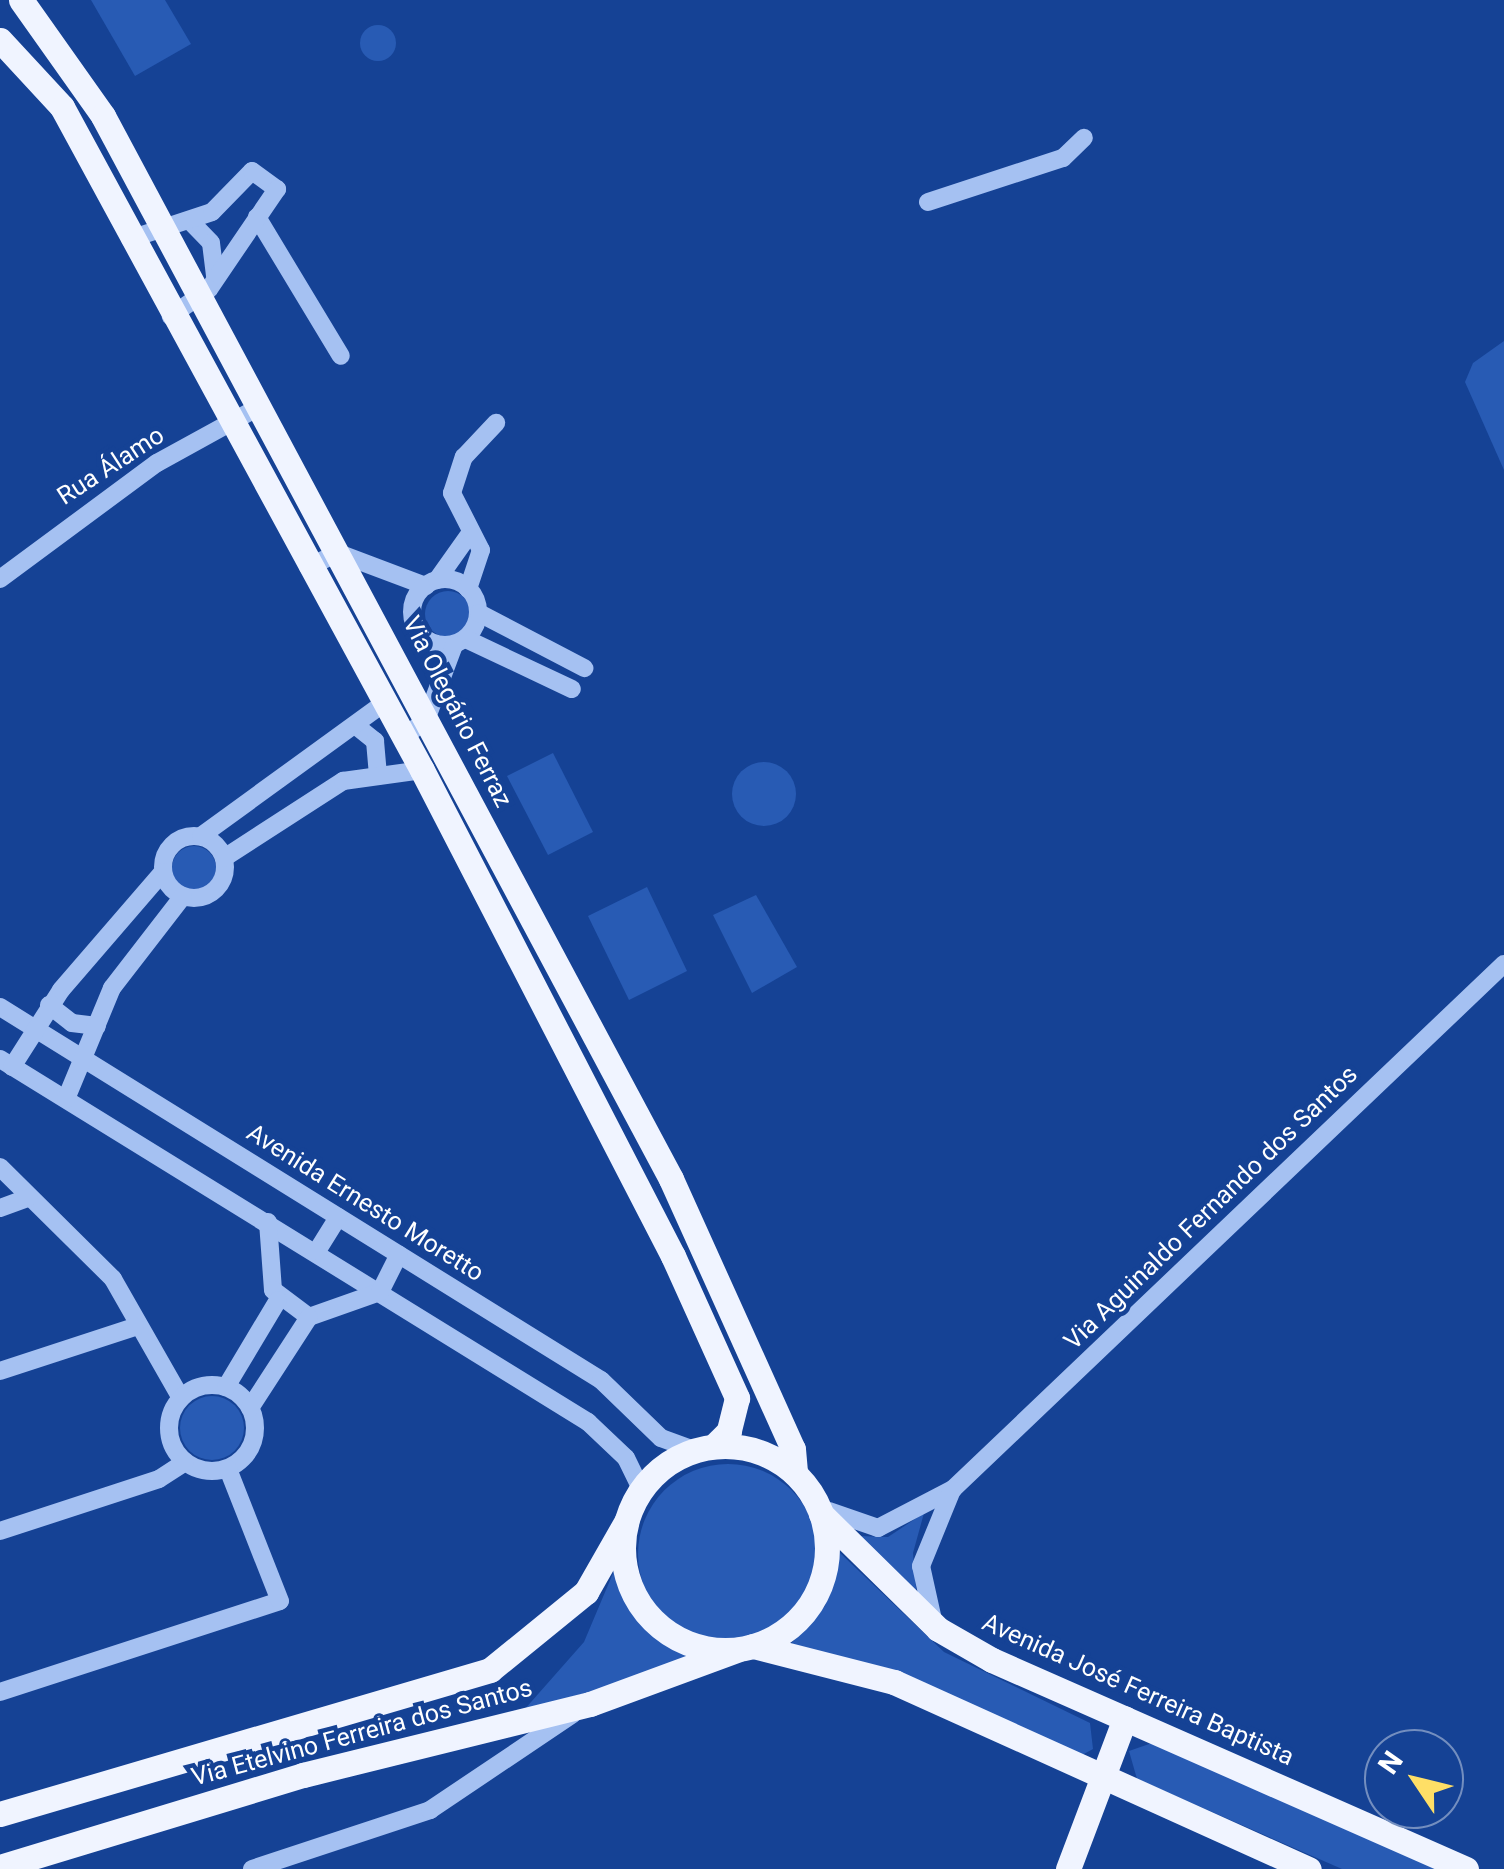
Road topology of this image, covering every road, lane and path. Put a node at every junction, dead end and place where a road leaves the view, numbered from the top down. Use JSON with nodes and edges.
{"nodes":[{"id":1,"x":21,"y":0,"type":"edge"},
{"id":2,"x":0,"y":40,"type":"edge"},
{"id":3,"x":1084,"y":138,"type":"dead end"},
{"id":4,"x":928,"y":202,"type":"dead end"},
{"id":5,"x":257,"y":217,"type":"junction"},
{"id":6,"x":190,"y":221,"type":"junction"},
{"id":7,"x":160,"y":222,"type":"junction"},
{"id":8,"x":130,"y":239,"type":"junction"},
{"id":9,"x":208,"y":287,"type":"junction"},
{"id":10,"x":171,"y":316,"type":"junction"},
{"id":11,"x":341,"y":356,"type":"dead end"},
{"id":12,"x":258,"y":407,"type":"junction"},
{"id":13,"x":496,"y":423,"type":"dead end"},
{"id":14,"x":228,"y":424,"type":"junction"},
{"id":15,"x":471,"y":532,"type":"junction"},
{"id":16,"x":338,"y":553,"type":"junction"},
{"id":17,"x":308,"y":567,"type":"junction"},
{"id":18,"x":0,"y":579,"type":"edge"},
{"id":19,"x":432,"y":583,"type":"junction"},
{"id":20,"x":468,"y":589,"type":"junction"},
{"id":21,"x":479,"y":613,"type":"junction"},
{"id":22,"x":460,"y":642,"type":"junction"},
{"id":23,"x":584,"y":668,"type":"dead end"},
{"id":24,"x":572,"y":688,"type":"dead end"},
{"id":25,"x":383,"y":704,"type":"junction"},
{"id":26,"x":426,"y":720,"type":"junction"},
{"id":27,"x":354,"y":725,"type":"junction"},
{"id":28,"x":404,"y":737,"type":"junction"},
{"id":29,"x":422,"y":770,"type":"junction"},
{"id":30,"x":378,"y":776,"type":"junction"},
{"id":31,"x":201,"y":836,"type":"junction"},
{"id":32,"x":224,"y":858,"type":"junction"},
{"id":33,"x":163,"y":872,"type":"junction"},
{"id":34,"x":182,"y":896,"type":"junction"},
{"id":35,"x":1504,"y":964,"type":"edge"},
{"id":36,"x":49,"y":1005,"type":"junction"},
{"id":37,"x":0,"y":1007,"type":"edge"},
{"id":38,"x":97,"y":1026,"type":"junction"},
{"id":39,"x":34,"y":1028,"type":"junction"},
{"id":40,"x":88,"y":1058,"type":"junction"},
{"id":41,"x":6,"y":1063,"type":"edge"},
{"id":42,"x":66,"y":1099,"type":"junction"},
{"id":43,"x":0,"y":1167,"type":"edge"},
{"id":44,"x":28,"y":1198,"type":"junction"},
{"id":45,"x":0,"y":1208,"type":"edge"},
{"id":46,"x":338,"y":1217,"type":"junction"},
{"id":47,"x":268,"y":1222,"type":"junction"},
{"id":48,"x":318,"y":1251,"type":"junction"},
{"id":49,"x":399,"y":1254,"type":"junction"},
{"id":50,"x":380,"y":1292,"type":"junction"},
{"id":51,"x":278,"y":1300,"type":"junction"},
{"id":52,"x":308,"y":1316,"type":"junction"},
{"id":53,"x":270,"y":1319,"type":"junction"},
{"id":54,"x":135,"y":1327,"type":"junction"},
{"id":55,"x":298,"y":1335,"type":"junction"},
{"id":56,"x":0,"y":1371,"type":"edge"},
{"id":57,"x":226,"y":1387,"type":"junction"},
{"id":58,"x":181,"y":1398,"type":"junction"},
{"id":59,"x":250,"y":1408,"type":"junction"},
{"id":60,"x":704,"y":1448,"type":"junction"},
{"id":61,"x":185,"y":1462,"type":"junction"},
{"id":62,"x":228,"y":1469,"type":"junction"},
{"id":63,"x":795,"y":1473,"type":"junction"},
{"id":64,"x":641,"y":1489,"type":"junction"},
{"id":65,"x":953,"y":1489,"type":"junction"},
{"id":66,"x":820,"y":1509,"type":"junction"},
{"id":67,"x":626,"y":1522,"type":"junction"},
{"id":68,"x":0,"y":1530,"type":"edge"},
{"id":69,"x":938,"y":1629,"type":"junction"},
{"id":70,"x":745,"y":1648,"type":"junction"},
{"id":71,"x":0,"y":1692,"type":"edge"},
{"id":72,"x":590,"y":1704,"type":"junction"},
{"id":73,"x":1124,"y":1718,"type":"junction"},
{"id":74,"x":1102,"y":1774,"type":"junction"},
{"id":75,"x":0,"y":1814,"type":"edge"},
{"id":76,"x":0,"y":1867,"type":"edge"},
{"id":77,"x":252,"y":1869,"type":"edge"},
{"id":78,"x":1068,"y":1869,"type":"edge"},
{"id":79,"x":1309,"y":1869,"type":"edge"},
{"id":80,"x":1466,"y":1869,"type":"edge"}],
"edges":[{"from":1,"to":7,"type":"main road","name":"Via Olegário Ferraz"},
{"from":2,"to":8,"type":"main road"},
{"from":3,"to":4,"type":"street"},
{"from":5,"to":6,"type":"street"},
{"from":5,"to":9,"type":"street"},
{"from":5,"to":11,"type":"street"},
{"from":6,"to":7,"type":"street"},
{"from":6,"to":9,"type":"street"},
{"from":7,"to":8,"type":"street"},
{"from":7,"to":9,"type":"main road","name":"Via Olegário Ferraz"},
{"from":8,"to":10,"type":"main road"},
{"from":9,"to":10,"type":"street"},
{"from":9,"to":12,"type":"main road","name":"Via Olegário Ferraz"},
{"from":10,"to":14,"type":"main road"},
{"from":12,"to":14,"type":"street","name":"Rua Álamo"},
{"from":12,"to":16,"type":"main road","name":"Via Olegário Ferraz"},
{"from":13,"to":15,"type":"street"},
{"from":14,"to":17,"type":"main road"},
{"from":14,"to":18,"type":"street","name":"Rua Álamo"},
{"from":15,"to":19,"type":"street"},
{"from":15,"to":20,"type":"street"},
{"from":16,"to":17,"type":"street"},
{"from":16,"to":19,"type":"street"},
{"from":16,"to":26,"type":"main road","name":"Via Olegário Ferraz"},
{"from":17,"to":25,"type":"main road"},
{"from":19,"to":20,"type":"street"},
{"from":19,"to":22,"type":"street"},
{"from":20,"to":21,"type":"street"},
{"from":21,"to":22,"type":"street"},
{"from":21,"to":23,"type":"street"},
{"from":22,"to":24,"type":"street"},
{"from":22,"to":26,"type":"street"},
{"from":25,"to":27,"type":"street"},
{"from":25,"to":28,"type":"main road"},
{"from":26,"to":28,"type":"street"},
{"from":26,"to":63,"type":"main road","name":"Via Olegário Ferraz"},
{"from":27,"to":30,"type":"street"},
{"from":27,"to":31,"type":"street"},
{"from":28,"to":29,"type":"main road"},
{"from":29,"to":30,"type":"street"},
{"from":29,"to":60,"type":"main road"},
{"from":30,"to":32,"type":"street"},
{"from":31,"to":32,"type":"street"},
{"from":31,"to":33,"type":"street"},
{"from":32,"to":34,"type":"street"},
{"from":33,"to":34,"type":"street"},
{"from":33,"to":36,"type":"street"},
{"from":34,"to":38,"type":"street"},
{"from":35,"to":65,"type":"street","name":"Via Aguinaldo Fernando dos Santos"},
{"from":36,"to":38,"type":"street"},
{"from":36,"to":39,"type":"street"},
{"from":37,"to":39,"type":"street","name":"Avenida Ernesto Moretto"},
{"from":38,"to":40,"type":"street"},
{"from":39,"to":40,"type":"street","name":"Avenida Ernesto Moretto"},
{"from":39,"to":41,"type":"street"},
{"from":40,"to":42,"type":"street"},
{"from":40,"to":46,"type":"street","name":"Avenida Ernesto Moretto"},
{"from":41,"to":42,"type":"street"},
{"from":42,"to":47,"type":"street"},
{"from":43,"to":44,"type":"street"},
{"from":44,"to":45,"type":"street"},
{"from":44,"to":54,"type":"street"},
{"from":46,"to":48,"type":"street"},
{"from":46,"to":49,"type":"street","name":"Avenida Ernesto Moretto"},
{"from":47,"to":48,"type":"street"},
{"from":47,"to":51,"type":"street"},
{"from":48,"to":50,"type":"street"},
{"from":49,"to":50,"type":"street"},
{"from":49,"to":60,"type":"street","name":"Avenida Ernesto Moretto"},
{"from":50,"to":52,"type":"street"},
{"from":50,"to":64,"type":"street"},
{"from":51,"to":52,"type":"street"},
{"from":51,"to":53,"type":"street"},
{"from":52,"to":55,"type":"street"},
{"from":53,"to":55,"type":"street"},
{"from":53,"to":57,"type":"street"},
{"from":54,"to":56,"type":"street"},
{"from":54,"to":58,"type":"street"},
{"from":55,"to":59,"type":"street"},
{"from":57,"to":58,"type":"street"},
{"from":57,"to":59,"type":"street"},
{"from":58,"to":61,"type":"street"},
{"from":59,"to":62,"type":"street"},
{"from":60,"to":63,"type":"main road"},
{"from":60,"to":64,"type":"main road"},
{"from":61,"to":62,"type":"street"},
{"from":61,"to":68,"type":"street"},
{"from":62,"to":71,"type":"street"},
{"from":63,"to":66,"type":"main road"},
{"from":64,"to":67,"type":"main road"},
{"from":65,"to":66,"type":"street","name":"Via Aguinaldo Fernando dos Santos"},
{"from":65,"to":69,"type":"street","name":"Via Aguinaldo Fernando dos Santos"},
{"from":66,"to":69,"type":"main road","name":"Avenida José Ferreira Baptista"},
{"from":66,"to":70,"type":"main road"},
{"from":67,"to":70,"type":"main road"},
{"from":67,"to":75,"type":"main road","name":"Via Etelvino Ferreira dos Santos"},
{"from":69,"to":73,"type":"main road","name":"Avenida José Ferreira Baptista"},
{"from":70,"to":72,"type":"main road","name":"Via Etelvino Ferreira dos Santos"},
{"from":70,"to":74,"type":"main road"},
{"from":72,"to":76,"type":"main road","name":"Via Etelvino Ferreira dos Santos"},
{"from":72,"to":77,"type":"street"},
{"from":73,"to":74,"type":"main road"},
{"from":73,"to":80,"type":"main road","name":"Avenida José Ferreira Baptista"},
{"from":74,"to":78,"type":"main road"},
{"from":74,"to":79,"type":"main road"}]}
